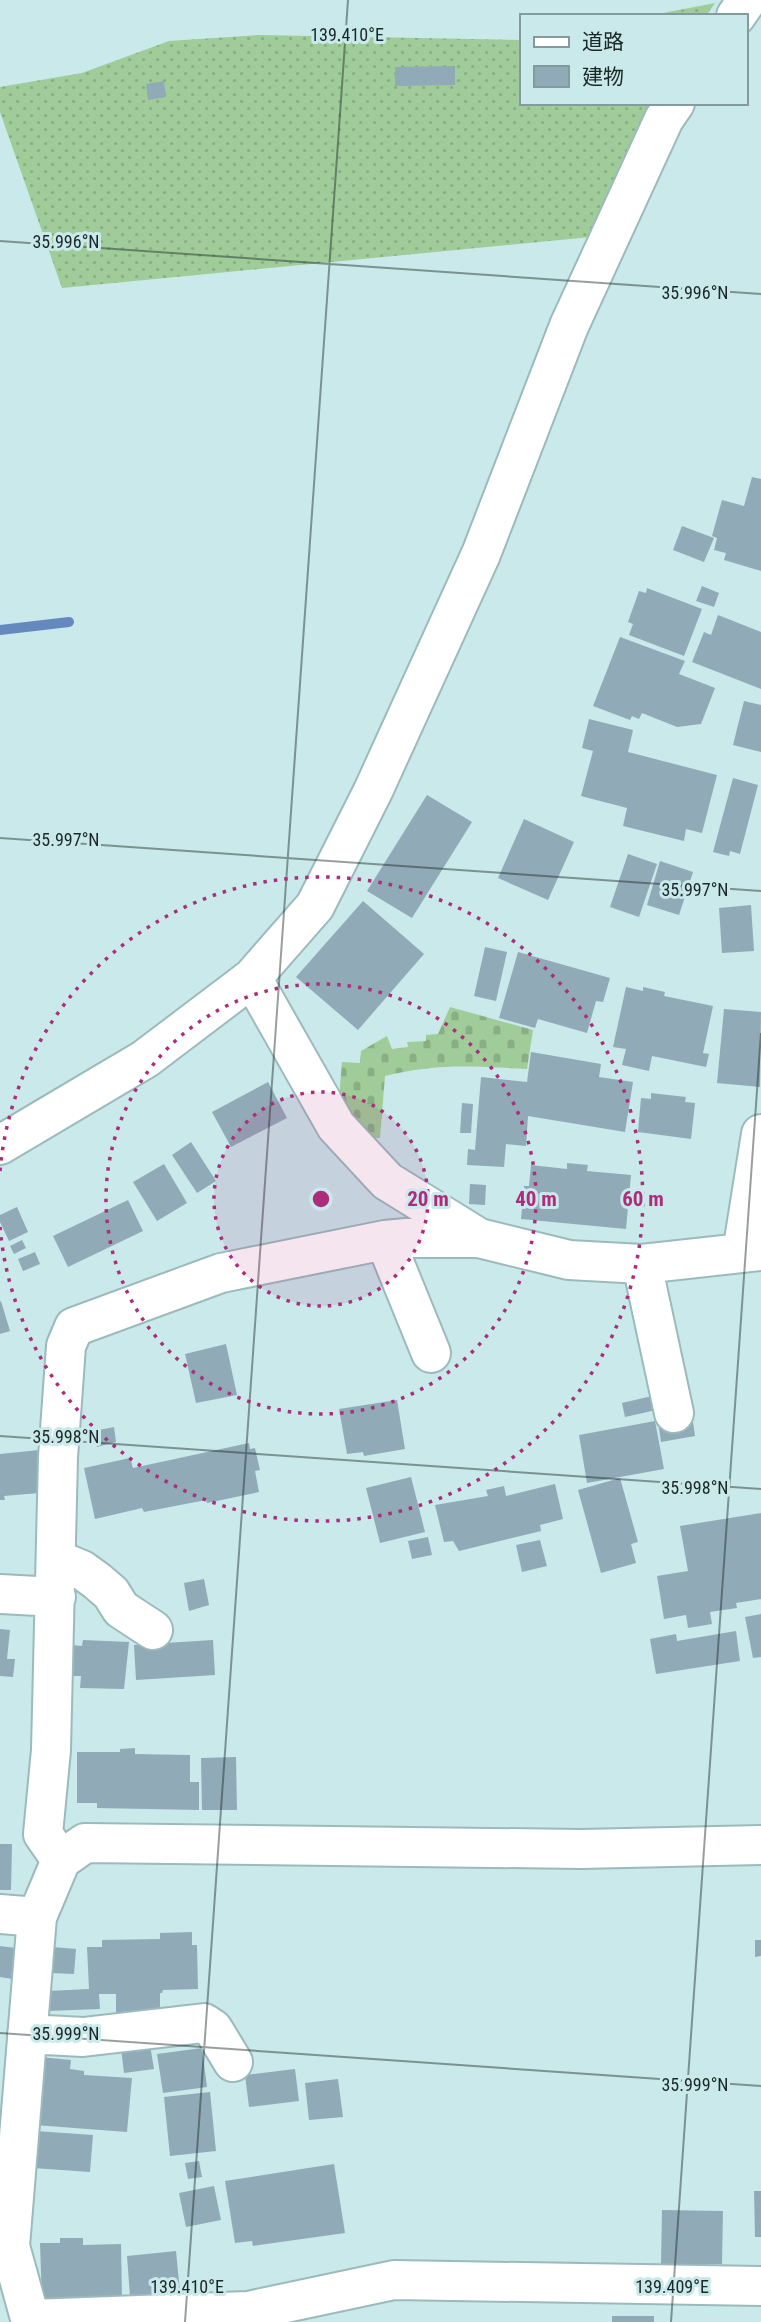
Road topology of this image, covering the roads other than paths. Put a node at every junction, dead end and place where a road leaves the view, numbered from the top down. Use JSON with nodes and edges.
{"nodes":[{"id":1,"x":674,"y":105,"type":"edge"},
{"id":2,"x":252,"y":978,"type":"junction"},
{"id":3,"x":761,"y":1134,"type":"edge"},
{"id":4,"x":0,"y":1145,"type":"edge"},
{"id":5,"x":479,"y":1238,"type":"junction"},
{"id":6,"x":385,"y":1240,"type":"junction"},
{"id":7,"x":751,"y":1252,"type":"edge"},
{"id":8,"x":642,"y":1264,"type":"junction"},
{"id":9,"x":431,"y":1353,"type":"dead end"},
{"id":10,"x":674,"y":1413,"type":"dead end"},
{"id":11,"x":56,"y":1559,"type":"junction"},
{"id":12,"x":0,"y":1594,"type":"edge"},
{"id":13,"x":56,"y":1597,"type":"junction"},
{"id":14,"x":153,"y":1630,"type":"dead end"},
{"id":15,"x":761,"y":1845,"type":"edge"},
{"id":16,"x":61,"y":1860,"type":"junction"},
{"id":17,"x":19,"y":1915,"type":"edge"},
{"id":18,"x":27,"y":2034,"type":"junction"},
{"id":19,"x":233,"y":2062,"type":"dead end"},
{"id":20,"x":761,"y":2286,"type":"edge"},
{"id":21,"x":251,"y":2317,"type":"edge"},
{"id":22,"x":31,"y":2320,"type":"edge"}],
"edges":[{"from":1,"to":2,"type":"street"},
{"from":2,"to":4,"type":"street"},
{"from":2,"to":5,"type":"street"},
{"from":3,"to":7,"type":"street"},
{"from":5,"to":6,"type":"street"},
{"from":5,"to":8,"type":"street"},
{"from":6,"to":9,"type":"street"},
{"from":6,"to":11,"type":"street"},
{"from":7,"to":8,"type":"street"},
{"from":8,"to":10,"type":"street"},
{"from":11,"to":13,"type":"street"},
{"from":11,"to":14,"type":"street"},
{"from":12,"to":13,"type":"street"},
{"from":13,"to":16,"type":"street"},
{"from":15,"to":16,"type":"street"},
{"from":16,"to":17,"type":"street"},
{"from":17,"to":18,"type":"street"},
{"from":18,"to":19,"type":"street"},
{"from":18,"to":22,"type":"street"},
{"from":20,"to":21,"type":"street"},
{"from":21,"to":22,"type":"street"}]}
